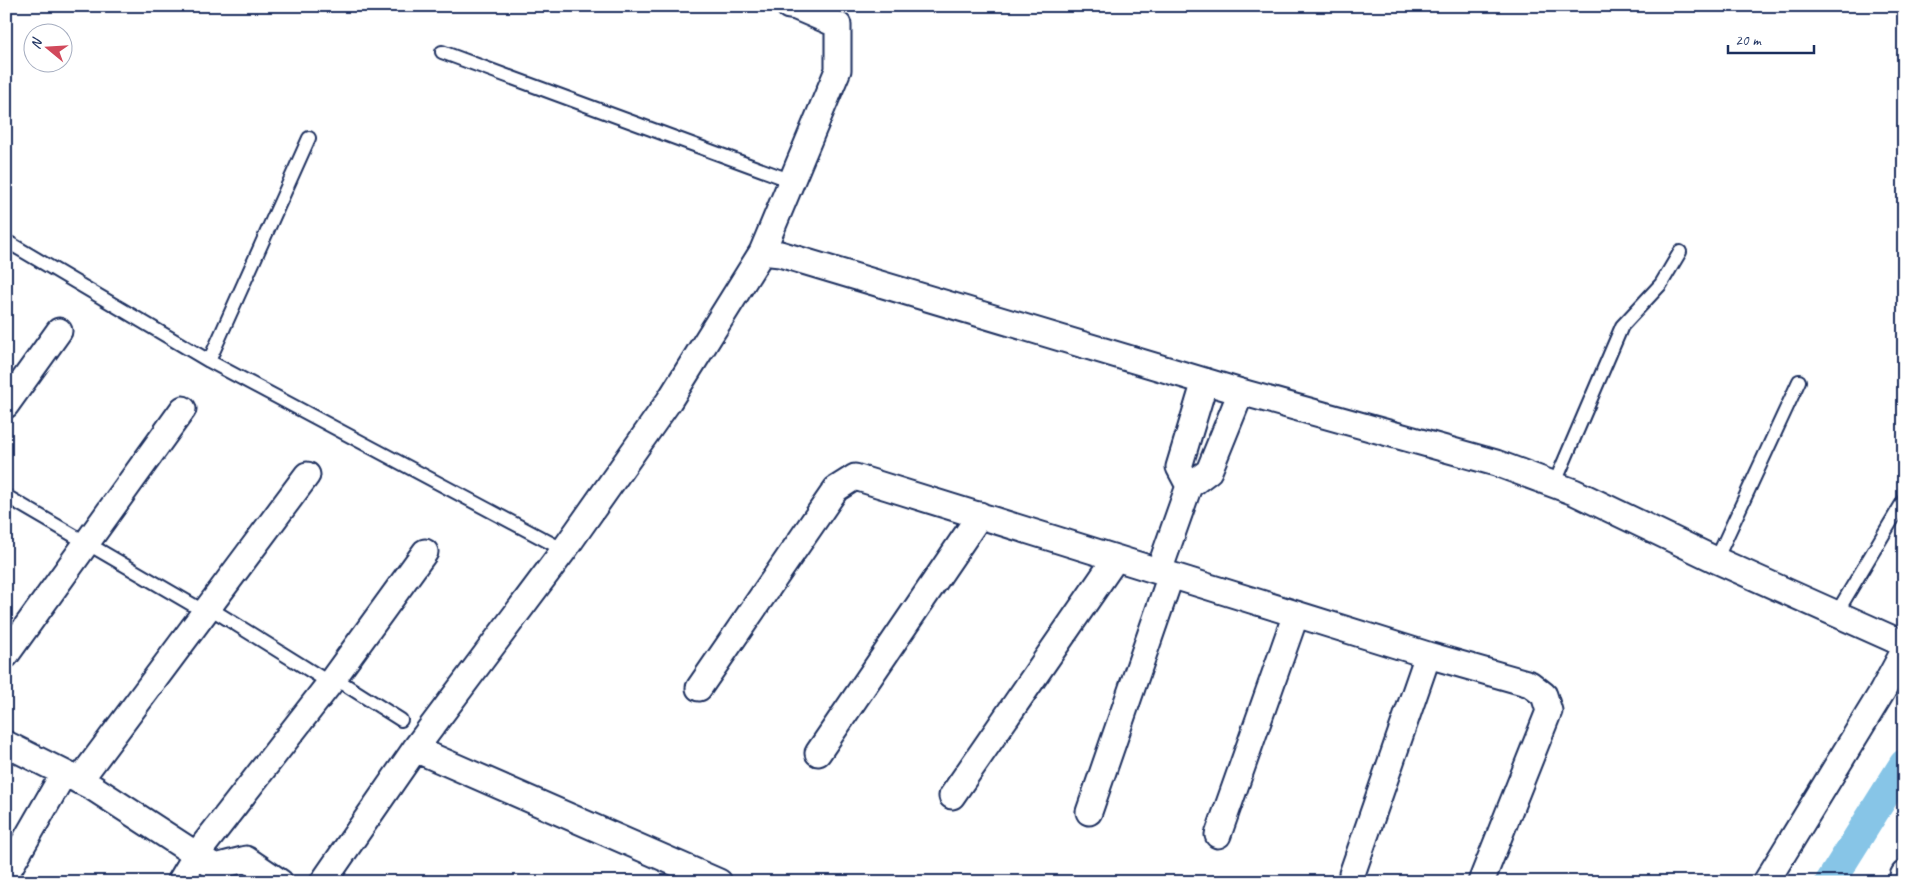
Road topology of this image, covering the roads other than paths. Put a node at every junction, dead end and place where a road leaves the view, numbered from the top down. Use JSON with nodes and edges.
{"nodes":[{"id":1,"x":789,"y":6,"type":"edge"},
{"id":2,"x":442,"y":52,"type":"dead end"},
{"id":3,"x":309,"y":138,"type":"dead end"},
{"id":4,"x":792,"y":181,"type":"junction"},
{"id":5,"x":6,"y":241,"type":"edge"},
{"id":6,"x":762,"y":252,"type":"junction"},
{"id":7,"x":1680,"y":252,"type":"dead end"},
{"id":8,"x":59,"y":331,"type":"dead end"},
{"id":9,"x":209,"y":361,"type":"junction"},
{"id":10,"x":1205,"y":381,"type":"junction"},
{"id":11,"x":1799,"y":381,"type":"dead end"},
{"id":12,"x":1241,"y":392,"type":"junction"},
{"id":13,"x":6,"y":405,"type":"edge"},
{"id":14,"x":183,"y":409,"type":"dead end"},
{"id":15,"x":307,"y":475,"type":"dead end"},
{"id":16,"x":1554,"y":485,"type":"junction"},
{"id":17,"x":1189,"y":486,"type":"junction"},
{"id":18,"x":6,"y":496,"type":"edge"},
{"id":19,"x":1904,"y":500,"type":"edge"},
{"id":20,"x":980,"y":515,"type":"junction"},
{"id":21,"x":87,"y":542,"type":"junction"},
{"id":22,"x":564,"y":550,"type":"junction"},
{"id":23,"x":425,"y":552,"type":"dead end"},
{"id":24,"x":1116,"y":558,"type":"junction"},
{"id":25,"x":1716,"y":560,"type":"junction"},
{"id":26,"x":1165,"y":573,"type":"junction"},
{"id":27,"x":206,"y":610,"type":"junction"},
{"id":28,"x":1296,"y":614,"type":"junction"},
{"id":29,"x":1836,"y":614,"type":"junction"},
{"id":30,"x":1904,"y":644,"type":"edge"},
{"id":31,"x":1904,"y":651,"type":"edge"},
{"id":32,"x":6,"y":655,"type":"edge"},
{"id":33,"x":1428,"y":655,"type":"junction"},
{"id":34,"x":331,"y":680,"type":"junction"},
{"id":35,"x":699,"y":688,"type":"dead end"},
{"id":36,"x":401,"y":720,"type":"dead end"},
{"id":37,"x":6,"y":744,"type":"edge"},
{"id":38,"x":416,"y":748,"type":"junction"},
{"id":39,"x":818,"y":753,"type":"dead end"},
{"id":40,"x":72,"y":777,"type":"junction"},
{"id":41,"x":952,"y":796,"type":"dead end"},
{"id":42,"x":1089,"y":812,"type":"dead end"},
{"id":43,"x":1218,"y":835,"type":"dead end"},
{"id":44,"x":210,"y":868,"type":"edge"},
{"id":45,"x":6,"y":874,"type":"edge"},
{"id":46,"x":1352,"y":874,"type":"dead end"},
{"id":47,"x":180,"y":882,"type":"edge"},
{"id":48,"x":280,"y":882,"type":"edge"},
{"id":49,"x":323,"y":882,"type":"edge"},
{"id":50,"x":719,"y":882,"type":"edge"},
{"id":51,"x":1481,"y":882,"type":"edge"},
{"id":52,"x":1766,"y":882,"type":"edge"}],
"edges":[{"from":1,"to":4,"type":"street"},
{"from":2,"to":4,"type":"lane"},
{"from":3,"to":9,"type":"lane"},
{"from":4,"to":6,"type":"street"},
{"from":5,"to":9,"type":"lane"},
{"from":6,"to":10,"type":"street"},
{"from":6,"to":22,"type":"street"},
{"from":7,"to":16,"type":"lane"},
{"from":8,"to":13,"type":"street"},
{"from":9,"to":22,"type":"lane"},
{"from":10,"to":12,"type":"street"},
{"from":10,"to":17,"type":"street"},
{"from":11,"to":25,"type":"lane"},
{"from":12,"to":16,"type":"street"},
{"from":12,"to":17,"type":"street"},
{"from":14,"to":21,"type":"street"},
{"from":15,"to":27,"type":"street"},
{"from":16,"to":25,"type":"street"},
{"from":17,"to":26,"type":"street"},
{"from":18,"to":21,"type":"lane"},
{"from":19,"to":29,"type":"lane"},
{"from":20,"to":24,"type":"street"},
{"from":20,"to":35,"type":"street"},
{"from":20,"to":39,"type":"street"},
{"from":21,"to":27,"type":"lane"},
{"from":21,"to":32,"type":"street"},
{"from":22,"to":38,"type":"street"},
{"from":23,"to":34,"type":"street"},
{"from":24,"to":26,"type":"street"},
{"from":24,"to":41,"type":"street"},
{"from":25,"to":29,"type":"street"},
{"from":26,"to":28,"type":"street"},
{"from":26,"to":42,"type":"street"},
{"from":27,"to":34,"type":"lane"},
{"from":27,"to":40,"type":"street"},
{"from":28,"to":33,"type":"street"},
{"from":28,"to":43,"type":"street"},
{"from":29,"to":30,"type":"street"},
{"from":31,"to":52,"type":"street"},
{"from":33,"to":46,"type":"street"},
{"from":33,"to":51,"type":"street"},
{"from":34,"to":36,"type":"lane"},
{"from":34,"to":44,"type":"street"},
{"from":37,"to":40,"type":"street"},
{"from":38,"to":49,"type":"street"},
{"from":38,"to":50,"type":"street"},
{"from":40,"to":44,"type":"street"},
{"from":40,"to":45,"type":"street"},
{"from":44,"to":47,"type":"street"},
{"from":44,"to":48,"type":"street"}]}
